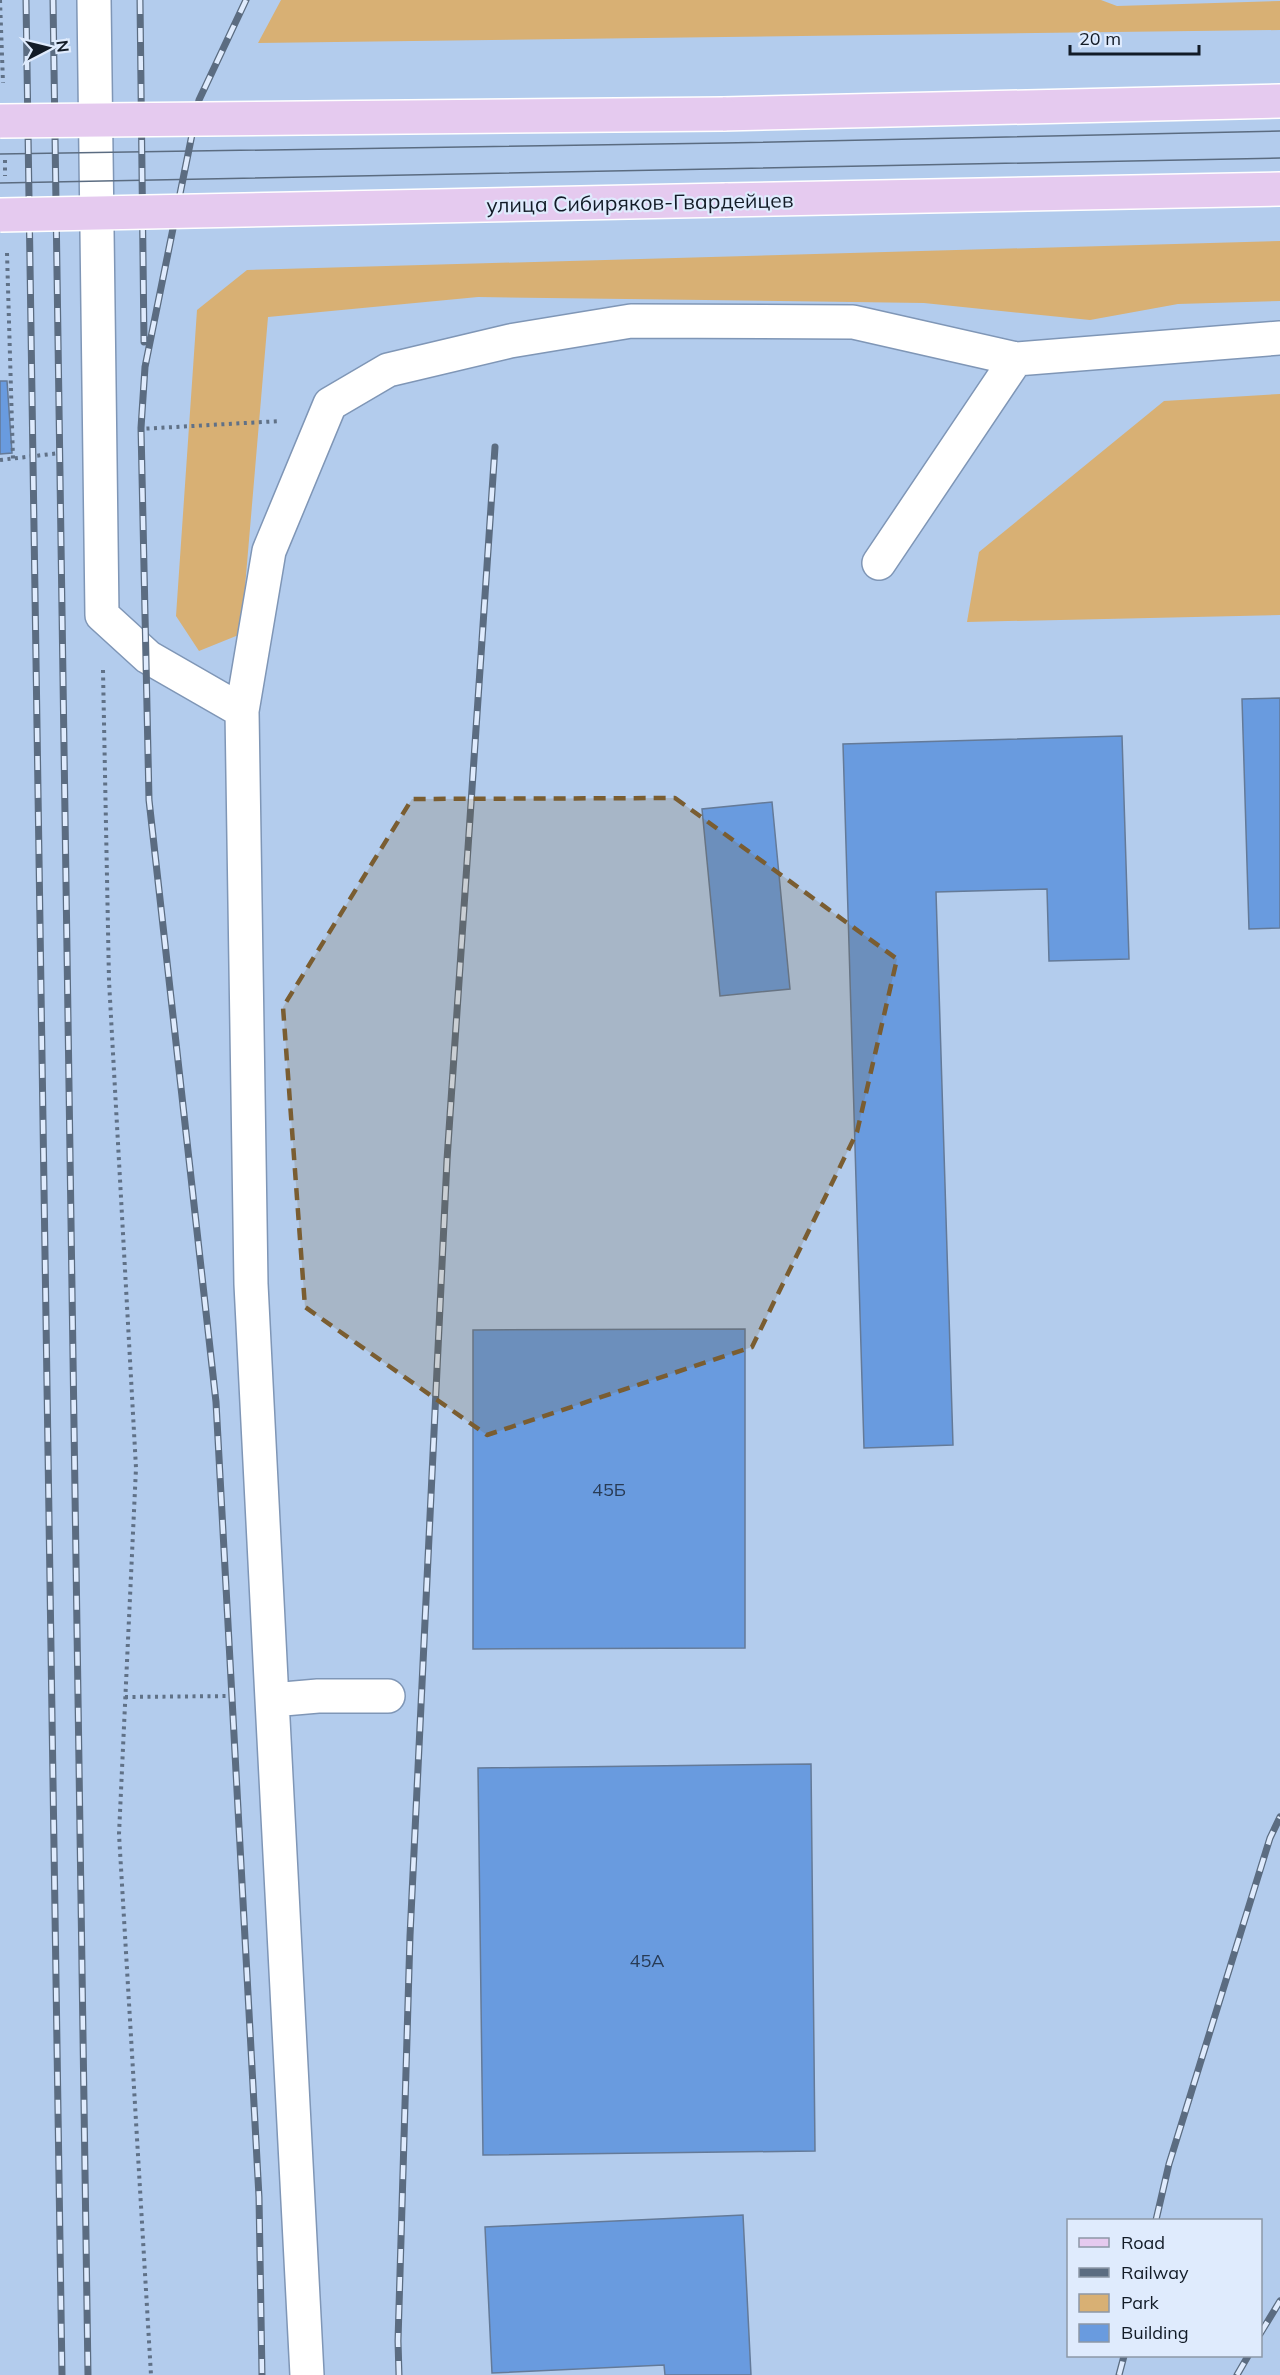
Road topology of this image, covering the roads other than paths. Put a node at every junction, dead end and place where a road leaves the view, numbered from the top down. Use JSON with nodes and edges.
{"nodes":[{"id":1,"x":94,"y":0,"type":"edge"},
{"id":2,"x":1280,"y":101,"type":"edge"},
{"id":3,"x":0,"y":121,"type":"edge"},
{"id":4,"x":1280,"y":189,"type":"edge"},
{"id":5,"x":0,"y":215,"type":"edge"},
{"id":6,"x":1280,"y":338,"type":"edge"},
{"id":7,"x":1016,"y":359,"type":"junction"},
{"id":8,"x":879,"y":563,"type":"dead end"},
{"id":9,"x":242,"y":711,"type":"junction"},
{"id":10,"x":388,"y":1696,"type":"dead end"},
{"id":11,"x":272,"y":1700,"type":"junction"},
{"id":12,"x":307,"y":2375,"type":"edge"}],
"edges":[{"from":1,"to":9,"type":"lane"},
{"from":2,"to":3,"type":"main road","bridge":true},
{"from":4,"to":5,"type":"main road","name":"улица Сибиряков-Гвардейцев","bridge":true},
{"from":6,"to":7,"type":"lane"},
{"from":7,"to":8,"type":"lane"},
{"from":7,"to":9,"type":"lane"},
{"from":9,"to":11,"type":"lane"},
{"from":10,"to":11,"type":"lane"},
{"from":11,"to":12,"type":"lane"}]}
